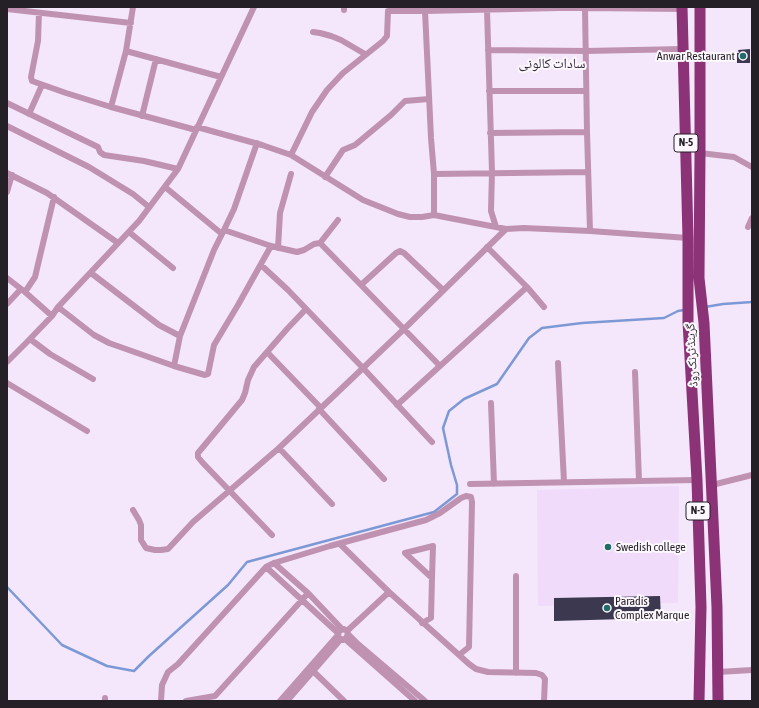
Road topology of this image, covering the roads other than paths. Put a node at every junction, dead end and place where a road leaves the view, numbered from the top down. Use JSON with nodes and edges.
{"nodes":[{"id":1,"x":58,"y":7,"type":"edge"},
{"id":2,"x":133,"y":7,"type":"edge"},
{"id":3,"x":254,"y":7,"type":"edge"},
{"id":4,"x":559,"y":7,"type":"edge"},
{"id":5,"x":700,"y":7,"type":"edge"},
{"id":6,"x":585,"y":8,"type":"edge"},
{"id":7,"x":632,"y":8,"type":"edge"},
{"id":8,"x":682,"y":8,"type":"edge"},
{"id":9,"x":7,"y":9,"type":"edge"},
{"id":10,"x":388,"y":9,"type":"edge"},
{"id":11,"x":487,"y":10,"type":"junction"},
{"id":12,"x":425,"y":12,"type":"junction"},
{"id":13,"x":39,"y":13,"type":"junction"},
{"id":14,"x":56,"y":14,"type":"junction"},
{"id":15,"x":131,"y":23,"type":"junction"},
{"id":16,"x":313,"y":32,"type":"dead end"},
{"id":17,"x":683,"y":49,"type":"junction"},
{"id":18,"x":126,"y":50,"type":"junction"},
{"id":19,"x":488,"y":50,"type":"junction"},
{"id":20,"x":586,"y":51,"type":"junction"},
{"id":21,"x":365,"y":54,"type":"junction"},
{"id":22,"x":156,"y":59,"type":"junction"},
{"id":23,"x":221,"y":77,"type":"junction"},
{"id":24,"x":42,"y":85,"type":"junction"},
{"id":25,"x":489,"y":91,"type":"junction"},
{"id":26,"x":586,"y":91,"type":"junction"},
{"id":27,"x":429,"y":99,"type":"junction"},
{"id":28,"x":7,"y":104,"type":"edge"},
{"id":29,"x":111,"y":107,"type":"junction"},
{"id":30,"x":29,"y":114,"type":"junction"},
{"id":31,"x":142,"y":116,"type":"junction"},
{"id":32,"x":7,"y":126,"type":"edge"},
{"id":33,"x":197,"y":128,"type":"junction"},
{"id":34,"x":587,"y":132,"type":"junction"},
{"id":35,"x":490,"y":133,"type":"junction"},
{"id":36,"x":257,"y":143,"type":"junction"},
{"id":37,"x":700,"y":153,"type":"junction"},
{"id":38,"x":291,"y":155,"type":"junction"},
{"id":39,"x":752,"y":167,"type":"edge"},
{"id":40,"x":178,"y":169,"type":"junction"},
{"id":41,"x":492,"y":172,"type":"junction"},
{"id":42,"x":588,"y":172,"type":"junction"},
{"id":43,"x":9,"y":174,"type":"edge"},
{"id":44,"x":291,"y":174,"type":"dead end"},
{"id":45,"x":434,"y":174,"type":"junction"},
{"id":46,"x":325,"y":177,"type":"junction"},
{"id":47,"x":165,"y":187,"type":"junction"},
{"id":48,"x":7,"y":192,"type":"edge"},
{"id":49,"x":54,"y":197,"type":"junction"},
{"id":50,"x":149,"y":207,"type":"junction"},
{"id":51,"x":434,"y":215,"type":"junction"},
{"id":52,"x":752,"y":218,"type":"edge"},
{"id":53,"x":338,"y":220,"type":"dead end"},
{"id":54,"x":496,"y":227,"type":"junction"},
{"id":55,"x":748,"y":227,"type":"dead end"},
{"id":56,"x":506,"y":229,"type":"junction"},
{"id":57,"x":590,"y":231,"type":"junction"},
{"id":58,"x":129,"y":232,"type":"junction"},
{"id":59,"x":223,"y":232,"type":"junction"},
{"id":60,"x":688,"y":238,"type":"junction"},
{"id":61,"x":118,"y":243,"type":"junction"},
{"id":62,"x":320,"y":244,"type":"junction"},
{"id":63,"x":271,"y":246,"type":"junction"},
{"id":64,"x":487,"y":247,"type":"junction"},
{"id":65,"x":278,"y":248,"type":"junction"},
{"id":66,"x":261,"y":265,"type":"junction"},
{"id":67,"x":173,"y":268,"type":"dead end"},
{"id":68,"x":91,"y":273,"type":"junction"},
{"id":69,"x":7,"y":278,"type":"edge"},
{"id":70,"x":361,"y":285,"type":"junction"},
{"id":71,"x":527,"y":287,"type":"junction"},
{"id":72,"x":23,"y":290,"type":"junction"},
{"id":73,"x":443,"y":290,"type":"junction"},
{"id":74,"x":7,"y":304,"type":"edge"},
{"id":75,"x":58,"y":307,"type":"junction"},
{"id":76,"x":544,"y":307,"type":"dead end"},
{"id":77,"x":306,"y":310,"type":"junction"},
{"id":78,"x":52,"y":316,"type":"junction"},
{"id":79,"x":404,"y":329,"type":"junction"},
{"id":80,"x":180,"y":336,"type":"junction"},
{"id":81,"x":30,"y":339,"type":"junction"},
{"id":82,"x":267,"y":352,"type":"junction"},
{"id":83,"x":7,"y":362,"type":"edge"},
{"id":84,"x":558,"y":363,"type":"dead end"},
{"id":85,"x":174,"y":366,"type":"junction"},
{"id":86,"x":440,"y":366,"type":"junction"},
{"id":87,"x":363,"y":368,"type":"junction"},
{"id":88,"x":635,"y":372,"type":"dead end"},
{"id":89,"x":93,"y":379,"type":"dead end"},
{"id":90,"x":7,"y":383,"type":"edge"},
{"id":91,"x":491,"y":403,"type":"dead end"},
{"id":92,"x":397,"y":405,"type":"junction"},
{"id":93,"x":320,"y":408,"type":"junction"},
{"id":94,"x":87,"y":431,"type":"dead end"},
{"id":95,"x":432,"y":442,"type":"dead end"},
{"id":96,"x":279,"y":448,"type":"junction"},
{"id":97,"x":752,"y":475,"type":"edge"},
{"id":98,"x":384,"y":479,"type":"dead end"},
{"id":99,"x":697,"y":480,"type":"junction"},
{"id":100,"x":639,"y":481,"type":"junction"},
{"id":101,"x":564,"y":482,"type":"junction"},
{"id":102,"x":470,"y":484,"type":"dead end"},
{"id":103,"x":494,"y":484,"type":"junction"},
{"id":104,"x":712,"y":485,"type":"junction"},
{"id":105,"x":229,"y":491,"type":"junction"},
{"id":106,"x":332,"y":504,"type":"dead end"},
{"id":107,"x":132,"y":510,"type":"dead end"},
{"id":108,"x":272,"y":535,"type":"dead end"},
{"id":109,"x":340,"y":544,"type":"junction"},
{"id":110,"x":274,"y":563,"type":"junction"},
{"id":111,"x":266,"y":567,"type":"junction"},
{"id":112,"x":516,"y":576,"type":"dead end"},
{"id":113,"x":432,"y":578,"type":"junction"},
{"id":114,"x":389,"y":592,"type":"junction"},
{"id":115,"x":308,"y":593,"type":"junction"},
{"id":116,"x":302,"y":600,"type":"junction"},
{"id":117,"x":701,"y":607,"type":"junction"},
{"id":118,"x":717,"y":607,"type":"junction"},
{"id":119,"x":422,"y":623,"type":"junction"},
{"id":120,"x":343,"y":634,"type":"junction"},
{"id":121,"x":459,"y":655,"type":"junction"},
{"id":122,"x":752,"y":670,"type":"edge"},
{"id":123,"x":313,"y":671,"type":"junction"},
{"id":124,"x":718,"y":672,"type":"junction"},
{"id":125,"x":516,"y":673,"type":"junction"},
{"id":126,"x":342,"y":700,"type":"edge"},
{"id":127,"x":161,"y":701,"type":"edge"},
{"id":128,"x":186,"y":701,"type":"edge"},
{"id":129,"x":280,"y":701,"type":"edge"},
{"id":130,"x":286,"y":701,"type":"edge"},
{"id":131,"x":415,"y":701,"type":"edge"},
{"id":132,"x":424,"y":701,"type":"edge"},
{"id":133,"x":544,"y":701,"type":"edge"},
{"id":134,"x":699,"y":701,"type":"edge"},
{"id":135,"x":718,"y":701,"type":"edge"}],
"edges":[{"from":1,"to":14,"type":"street"},
{"from":2,"to":15,"type":"street"},
{"from":3,"to":23,"type":"street"},
{"from":4,"to":6,"type":"street"},
{"from":4,"to":11,"type":"street"},
{"from":5,"to":37,"type":"highway","name":"گرینڈ ٹرنک روڈ","number":"N-5"},
{"from":6,"to":7,"type":"street"},
{"from":6,"to":20,"type":"street"},
{"from":7,"to":8,"type":"street"},
{"from":8,"to":17,"type":"highway","name":"گرینڈ ٹرنک روڈ","number":"N-5"},
{"from":9,"to":13,"type":"street"},
{"from":10,"to":12,"type":"street"},
{"from":10,"to":21,"type":"street"},
{"from":11,"to":12,"type":"street"},
{"from":11,"to":19,"type":"street"},
{"from":12,"to":27,"type":"street"},
{"from":13,"to":14,"type":"street"},
{"from":13,"to":24,"type":"street"},
{"from":14,"to":15,"type":"street"},
{"from":15,"to":18,"type":"street"},
{"from":16,"to":21,"type":"street"},
{"from":17,"to":20,"type":"street"},
{"from":17,"to":60,"type":"highway","name":"گرینڈ ٹرنک روڈ","number":"N-5"},
{"from":18,"to":22,"type":"street"},
{"from":18,"to":29,"type":"street"},
{"from":19,"to":20,"type":"street"},
{"from":19,"to":25,"type":"street"},
{"from":20,"to":26,"type":"street"},
{"from":21,"to":38,"type":"street"},
{"from":22,"to":23,"type":"street"},
{"from":22,"to":31,"type":"street"},
{"from":23,"to":33,"type":"street"},
{"from":24,"to":29,"type":"street"},
{"from":24,"to":30,"type":"street"},
{"from":25,"to":26,"type":"street"},
{"from":25,"to":35,"type":"street"},
{"from":26,"to":34,"type":"street"},
{"from":27,"to":45,"type":"street"},
{"from":27,"to":46,"type":"street"},
{"from":28,"to":30,"type":"street"},
{"from":29,"to":31,"type":"street"},
{"from":30,"to":40,"type":"street"},
{"from":31,"to":33,"type":"street"},
{"from":32,"to":50,"type":"street"},
{"from":33,"to":36,"type":"street"},
{"from":33,"to":40,"type":"street"},
{"from":34,"to":35,"type":"street"},
{"from":34,"to":42,"type":"street"},
{"from":35,"to":41,"type":"street"},
{"from":36,"to":38,"type":"street"},
{"from":36,"to":59,"type":"street"},
{"from":37,"to":39,"type":"street"},
{"from":37,"to":104,"type":"highway","name":"گرینڈ ٹرنک روڈ","number":"N-5"},
{"from":38,"to":46,"type":"street"},
{"from":40,"to":47,"type":"street"},
{"from":41,"to":42,"type":"street"},
{"from":41,"to":45,"type":"street"},
{"from":41,"to":54,"type":"street"},
{"from":42,"to":57,"type":"street"},
{"from":43,"to":48,"type":"street"},
{"from":43,"to":49,"type":"street"},
{"from":44,"to":65,"type":"street"},
{"from":45,"to":51,"type":"street"},
{"from":46,"to":51,"type":"street"},
{"from":47,"to":50,"type":"street"},
{"from":47,"to":59,"type":"street"},
{"from":49,"to":61,"type":"street"},
{"from":49,"to":72,"type":"street"},
{"from":50,"to":58,"type":"street"},
{"from":51,"to":54,"type":"street"},
{"from":52,"to":55,"type":"street"},
{"from":53,"to":62,"type":"street"},
{"from":54,"to":56,"type":"street"},
{"from":56,"to":57,"type":"street"},
{"from":56,"to":64,"type":"street"},
{"from":57,"to":60,"type":"street"},
{"from":58,"to":61,"type":"street"},
{"from":58,"to":67,"type":"street"},
{"from":59,"to":63,"type":"street"},
{"from":59,"to":80,"type":"street"},
{"from":60,"to":99,"type":"highway","name":"گرینڈ ٹرنک روڈ","number":"N-5"},
{"from":61,"to":68,"type":"street"},
{"from":62,"to":65,"type":"street"},
{"from":62,"to":70,"type":"street"},
{"from":63,"to":65,"type":"street"},
{"from":63,"to":66,"type":"street"},
{"from":64,"to":71,"type":"street"},
{"from":64,"to":73,"type":"street"},
{"from":66,"to":77,"type":"street"},
{"from":66,"to":85,"type":"street"},
{"from":68,"to":75,"type":"street"},
{"from":68,"to":80,"type":"street"},
{"from":69,"to":72,"type":"street"},
{"from":70,"to":73,"type":"street"},
{"from":70,"to":79,"type":"street"},
{"from":71,"to":76,"type":"street"},
{"from":71,"to":86,"type":"street"},
{"from":72,"to":74,"type":"street"},
{"from":72,"to":78,"type":"street"},
{"from":73,"to":79,"type":"street"},
{"from":75,"to":78,"type":"street"},
{"from":75,"to":85,"type":"street"},
{"from":77,"to":82,"type":"street"},
{"from":77,"to":87,"type":"street"},
{"from":78,"to":81,"type":"street"},
{"from":79,"to":86,"type":"street"},
{"from":79,"to":87,"type":"street"},
{"from":80,"to":85,"type":"street"},
{"from":81,"to":83,"type":"street"},
{"from":81,"to":89,"type":"street"},
{"from":82,"to":93,"type":"street"},
{"from":82,"to":105,"type":"street"},
{"from":84,"to":101,"type":"street"},
{"from":86,"to":92,"type":"street"},
{"from":87,"to":92,"type":"street"},
{"from":87,"to":93,"type":"street"},
{"from":88,"to":100,"type":"street"},
{"from":90,"to":94,"type":"street"},
{"from":91,"to":103,"type":"street"},
{"from":92,"to":95,"type":"street"},
{"from":93,"to":96,"type":"street"},
{"from":93,"to":98,"type":"street"},
{"from":96,"to":105,"type":"street"},
{"from":96,"to":106,"type":"street"},
{"from":97,"to":104,"type":"street"},
{"from":99,"to":100,"type":"street"},
{"from":99,"to":117,"type":"highway","name":"گرینڈ ٹرنک روڈ","number":"N-5"},
{"from":100,"to":101,"type":"street"},
{"from":101,"to":103,"type":"street"},
{"from":102,"to":103,"type":"street"},
{"from":104,"to":118,"type":"highway","name":"گرینڈ ٹرنک روڈ","number":"N-5"},
{"from":105,"to":107,"type":"street"},
{"from":105,"to":108,"type":"street"},
{"from":109,"to":110,"type":"street"},
{"from":109,"to":114,"type":"street"},
{"from":109,"to":121,"type":"street"},
{"from":110,"to":111,"type":"street"},
{"from":110,"to":115,"type":"street"},
{"from":111,"to":116,"type":"street"},
{"from":111,"to":127,"type":"street"},
{"from":112,"to":125,"type":"street"},
{"from":113,"to":113,"type":"street"},
{"from":113,"to":119,"type":"street"},
{"from":114,"to":119,"type":"street"},
{"from":114,"to":120,"type":"street"},
{"from":115,"to":116,"type":"street"},
{"from":115,"to":120,"type":"street"},
{"from":116,"to":120,"type":"street"},
{"from":116,"to":128,"type":"street"},
{"from":117,"to":118,"type":"highway"},
{"from":117,"to":134,"type":"highway","name":"گرینڈ ٹرنک روڈ","number":"N-5"},
{"from":118,"to":124,"type":"highway","name":"گرینڈ ٹرنک روڈ","number":"N-5"},
{"from":119,"to":121,"type":"street"},
{"from":120,"to":123,"type":"street"},
{"from":120,"to":129,"type":"street"},
{"from":120,"to":131,"type":"street"},
{"from":120,"to":132,"type":"street"},
{"from":121,"to":125,"type":"street"},
{"from":122,"to":124,"type":"street"},
{"from":123,"to":126,"type":"street"},
{"from":123,"to":130,"type":"street"},
{"from":124,"to":135,"type":"highway","name":"گرینڈ ٹرنک روڈ","number":"N-5"},
{"from":125,"to":133,"type":"street"}]}
